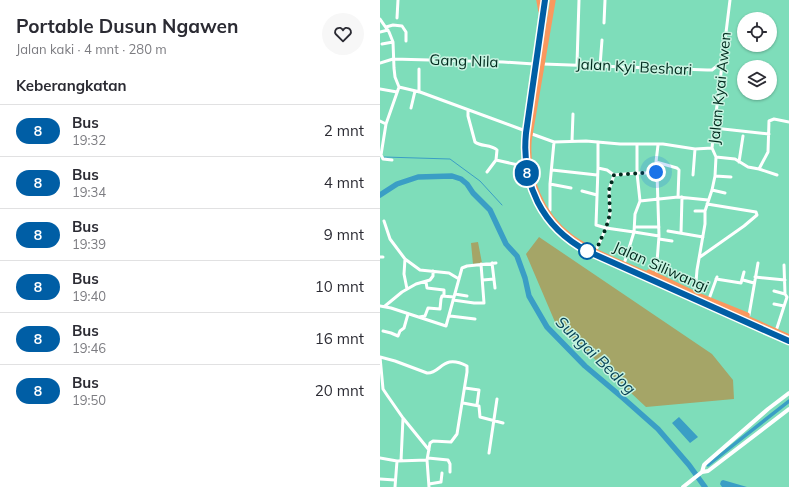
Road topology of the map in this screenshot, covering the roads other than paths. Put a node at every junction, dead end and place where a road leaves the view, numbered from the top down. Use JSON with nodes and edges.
{"nodes":[{"id":1,"x":398,"y":0,"type":"edge"},
{"id":2,"x":539,"y":0,"type":"edge"},
{"id":3,"x":545,"y":0,"type":"edge"},
{"id":4,"x":553,"y":0,"type":"edge"},
{"id":5,"x":557,"y":0,"type":"edge"},
{"id":6,"x":579,"y":0,"type":"edge"},
{"id":7,"x":605,"y":0,"type":"edge"},
{"id":8,"x":730,"y":0,"type":"edge"},
{"id":9,"x":550,"y":14,"type":"junction"},
{"id":10,"x":397,"y":18,"type":"dead end"},
{"id":11,"x":380,"y":19,"type":"edge"},
{"id":12,"x":604,"y":23,"type":"dead end"},
{"id":13,"x":387,"y":29,"type":"junction"},
{"id":14,"x":380,"y":32,"type":"edge"},
{"id":15,"x":540,"y":34,"type":"junction"},
{"id":16,"x":602,"y":40,"type":"dead end"},
{"id":17,"x":406,"y":41,"type":"dead end"},
{"id":18,"x":393,"y":42,"type":"junction"},
{"id":19,"x":382,"y":44,"type":"dead end"},
{"id":20,"x":537,"y":56,"type":"junction"},
{"id":21,"x":393,"y":59,"type":"junction"},
{"id":22,"x":543,"y":61,"type":"junction"},
{"id":23,"x":380,"y":62,"type":"edge"},
{"id":24,"x":722,"y":62,"type":"junction"},
{"id":25,"x":577,"y":63,"type":"junction"},
{"id":26,"x":534,"y":64,"type":"junction"},
{"id":27,"x":600,"y":66,"type":"junction"},
{"id":28,"x":419,"y":69,"type":"dead end"},
{"id":29,"x":399,"y":87,"type":"junction"},
{"id":30,"x":380,"y":89,"type":"edge"},
{"id":31,"x":417,"y":91,"type":"junction"},
{"id":32,"x":397,"y":92,"type":"junction"},
{"id":33,"x":411,"y":108,"type":"dead end"},
{"id":34,"x":468,"y":110,"type":"junction"},
{"id":35,"x":573,"y":114,"type":"dead end"},
{"id":36,"x":380,"y":121,"type":"edge"},
{"id":37,"x":789,"y":122,"type":"edge"},
{"id":38,"x":386,"y":124,"type":"junction"},
{"id":39,"x":714,"y":128,"type":"junction"},
{"id":40,"x":523,"y":130,"type":"junction"},
{"id":41,"x":532,"y":134,"type":"junction"},
{"id":42,"x":768,"y":134,"type":"junction"},
{"id":43,"x":743,"y":136,"type":"dead end"},
{"id":44,"x":382,"y":140,"type":"edge"},
{"id":45,"x":572,"y":141,"type":"junction"},
{"id":46,"x":554,"y":142,"type":"junction"},
{"id":47,"x":598,"y":142,"type":"junction"},
{"id":48,"x":637,"y":144,"type":"junction"},
{"id":49,"x":658,"y":145,"type":"junction"},
{"id":50,"x":712,"y":148,"type":"junction"},
{"id":51,"x":695,"y":149,"type":"junction"},
{"id":52,"x":716,"y":157,"type":"junction"},
{"id":53,"x":392,"y":160,"type":"dead end"},
{"id":54,"x":496,"y":160,"type":"junction"},
{"id":55,"x":739,"y":162,"type":"junction"},
{"id":56,"x":523,"y":166,"type":"junction"},
{"id":57,"x":598,"y":168,"type":"junction"},
{"id":58,"x":759,"y":169,"type":"junction"},
{"id":59,"x":552,"y":170,"type":"junction"},
{"id":60,"x":486,"y":172,"type":"dead end"},
{"id":61,"x":637,"y":173,"type":"junction"},
{"id":62,"x":597,"y":175,"type":"junction"},
{"id":63,"x":614,"y":175,"type":"junction"},
{"id":64,"x":693,"y":175,"type":"dead end"},
{"id":65,"x":715,"y":176,"type":"junction"},
{"id":66,"x":777,"y":176,"type":"dead end"},
{"id":67,"x":731,"y":177,"type":"dead end"},
{"id":68,"x":550,"y":184,"type":"junction"},
{"id":69,"x":571,"y":188,"type":"dead end"},
{"id":70,"x":712,"y":190,"type":"junction"},
{"id":71,"x":582,"y":191,"type":"dead end"},
{"id":72,"x":725,"y":193,"type":"dead end"},
{"id":73,"x":597,"y":195,"type":"junction"},
{"id":74,"x":678,"y":197,"type":"junction"},
{"id":75,"x":682,"y":198,"type":"junction"},
{"id":76,"x":658,"y":199,"type":"junction"},
{"id":77,"x":708,"y":200,"type":"junction"},
{"id":78,"x":640,"y":201,"type":"junction"},
{"id":79,"x":707,"y":204,"type":"junction"},
{"id":80,"x":550,"y":210,"type":"junction"},
{"id":81,"x":695,"y":211,"type":"dead end"},
{"id":82,"x":705,"y":211,"type":"junction"},
{"id":83,"x":384,"y":221,"type":"dead end"},
{"id":84,"x":635,"y":227,"type":"junction"},
{"id":85,"x":659,"y":227,"type":"junction"},
{"id":86,"x":606,"y":228,"type":"junction"},
{"id":87,"x":668,"y":231,"type":"dead end"},
{"id":88,"x":634,"y":232,"type":"junction"},
{"id":89,"x":681,"y":233,"type":"junction"},
{"id":90,"x":703,"y":236,"type":"junction"},
{"id":91,"x":659,"y":237,"type":"junction"},
{"id":92,"x":672,"y":241,"type":"dead end"},
{"id":93,"x":597,"y":248,"type":"junction"},
{"id":94,"x":700,"y":257,"type":"junction"},
{"id":95,"x":405,"y":259,"type":"junction"},
{"id":96,"x":625,"y":261,"type":"junction"},
{"id":97,"x":758,"y":263,"type":"dead end"},
{"id":98,"x":481,"y":264,"type":"junction"},
{"id":99,"x":784,"y":265,"type":"dead end"},
{"id":100,"x":433,"y":271,"type":"junction"},
{"id":101,"x":744,"y":272,"type":"dead end"},
{"id":102,"x":656,"y":276,"type":"junction"},
{"id":103,"x":755,"y":277,"type":"junction"},
{"id":104,"x":459,"y":279,"type":"junction"},
{"id":105,"x":494,"y":279,"type":"junction"},
{"id":106,"x":483,"y":280,"type":"junction"},
{"id":107,"x":743,"y":280,"type":"junction"},
{"id":108,"x":785,"y":280,"type":"junction"},
{"id":109,"x":426,"y":282,"type":"junction"},
{"id":110,"x":754,"y":283,"type":"junction"},
{"id":111,"x":496,"y":288,"type":"dead end"},
{"id":112,"x":408,"y":289,"type":"junction"},
{"id":113,"x":774,"y":291,"type":"dead end"},
{"id":114,"x":695,"y":294,"type":"junction"},
{"id":115,"x":444,"y":296,"type":"junction"},
{"id":116,"x":467,"y":296,"type":"dead end"},
{"id":117,"x":787,"y":296,"type":"edge"},
{"id":118,"x":454,"y":297,"type":"junction"},
{"id":119,"x":709,"y":299,"type":"junction"},
{"id":120,"x":774,"y":304,"type":"dead end"},
{"id":121,"x":380,"y":306,"type":"edge"},
{"id":122,"x":385,"y":306,"type":"junction"},
{"id":123,"x":784,"y":306,"type":"junction"},
{"id":124,"x":732,"y":310,"type":"junction"},
{"id":125,"x":408,"y":314,"type":"junction"},
{"id":126,"x":749,"y":315,"type":"junction"},
{"id":127,"x":450,"y":316,"type":"junction"},
{"id":128,"x":418,"y":317,"type":"junction"},
{"id":129,"x":475,"y":319,"type":"dead end"},
{"id":130,"x":735,"y":319,"type":"junction"},
{"id":131,"x":757,"y":325,"type":"junction"},
{"id":132,"x":777,"y":328,"type":"junction"},
{"id":133,"x":767,"y":329,"type":"junction"},
{"id":134,"x":383,"y":331,"type":"dead end"},
{"id":135,"x":789,"y":334,"type":"edge"},
{"id":136,"x":789,"y":337,"type":"edge"},
{"id":137,"x":789,"y":341,"type":"edge"},
{"id":138,"x":789,"y":345,"type":"edge"},
{"id":139,"x":380,"y":357,"type":"edge"},
{"id":140,"x":465,"y":388,"type":"junction"},
{"id":141,"x":789,"y":393,"type":"edge"},
{"id":142,"x":497,"y":398,"type":"dead end"},
{"id":143,"x":463,"y":402,"type":"junction"},
{"id":144,"x":477,"y":405,"type":"junction"},
{"id":145,"x":789,"y":409,"type":"edge"},
{"id":146,"x":403,"y":418,"type":"junction"},
{"id":147,"x":493,"y":421,"type":"junction"},
{"id":148,"x":503,"y":423,"type":"dead end"},
{"id":149,"x":429,"y":450,"type":"junction"},
{"id":150,"x":489,"y":453,"type":"dead end"},
{"id":151,"x":380,"y":458,"type":"edge"},
{"id":152,"x":428,"y":459,"type":"junction"},
{"id":153,"x":399,"y":461,"type":"junction"},
{"id":154,"x":450,"y":472,"type":"dead end"},
{"id":155,"x":442,"y":473,"type":"dead end"},
{"id":156,"x":701,"y":473,"type":"junction"},
{"id":157,"x":380,"y":479,"type":"edge"},
{"id":158,"x":396,"y":480,"type":"junction"},
{"id":159,"x":429,"y":485,"type":"edge"},
{"id":160,"x":684,"y":486,"type":"edge"},
{"id":161,"x":395,"y":487,"type":"edge"}],
"edges":[{"from":1,"to":10,"type":"street"},
{"from":2,"to":15,"type":"highway"},
{"from":3,"to":15,"type":"highway","name":"Jalan Siliwangi"},
{"from":4,"to":9,"type":"highway","name":"Jalan Siliwangi"},
{"from":5,"to":9,"type":"highway"},
{"from":6,"to":25,"type":"street"},
{"from":7,"to":12,"type":"street"},
{"from":8,"to":24,"type":"street","name":"Jalan Kyai Awen"},
{"from":9,"to":22,"type":"highway","name":"Jalan Siliwangi"},
{"from":11,"to":13,"type":"street"},
{"from":13,"to":14,"type":"street"},
{"from":13,"to":17,"type":"street"},
{"from":13,"to":18,"type":"street"},
{"from":15,"to":20,"type":"highway","name":"Jalan Siliwangi"},
{"from":16,"to":27,"type":"street"},
{"from":18,"to":19,"type":"street"},
{"from":18,"to":21,"type":"street"},
{"from":20,"to":26,"type":"highway"},
{"from":20,"to":130,"type":"highway","name":"Jalan Siliwangi"},
{"from":21,"to":23,"type":"street","name":"Gang Nila"},
{"from":21,"to":26,"type":"street","name":"Gang Nila"},
{"from":21,"to":29,"type":"street"},
{"from":22,"to":25,"type":"street","name":"Jalan Kyi Beshari"},
{"from":22,"to":41,"type":"street","name":"Jalan Siliwangi"},
{"from":22,"to":124,"type":"highway","name":"Jalan Siliwangi"},
{"from":24,"to":27,"type":"street","name":"Jalan Kyi Beshari"},
{"from":24,"to":39,"type":"street","name":"Jalan Kyai Awen"},
{"from":25,"to":27,"type":"street","name":"Jalan Kyi Beshari"},
{"from":26,"to":40,"type":"highway"},
{"from":28,"to":31,"type":"street"},
{"from":29,"to":31,"type":"street"},
{"from":29,"to":32,"type":"street"},
{"from":30,"to":32,"type":"street"},
{"from":31,"to":33,"type":"street"},
{"from":31,"to":34,"type":"street"},
{"from":32,"to":38,"type":"street"},
{"from":34,"to":40,"type":"street"},
{"from":34,"to":54,"type":"street"},
{"from":35,"to":45,"type":"street"},
{"from":36,"to":38,"type":"street"},
{"from":37,"to":42,"type":"street"},
{"from":38,"to":44,"type":"street"},
{"from":39,"to":42,"type":"street"},
{"from":39,"to":50,"type":"street","name":"Jalan Kyai Awen"},
{"from":40,"to":56,"type":"highway"},
{"from":41,"to":46,"type":"street"},
{"from":41,"to":80,"type":"highway"},
{"from":42,"to":58,"type":"street"},
{"from":43,"to":55,"type":"street"},
{"from":44,"to":53,"type":"street"},
{"from":45,"to":46,"type":"street"},
{"from":45,"to":47,"type":"street"},
{"from":46,"to":59,"type":"street"},
{"from":47,"to":48,"type":"street"},
{"from":47,"to":57,"type":"street"},
{"from":48,"to":49,"type":"street"},
{"from":48,"to":61,"type":"street"},
{"from":49,"to":51,"type":"street"},
{"from":49,"to":74,"type":"street"},
{"from":50,"to":51,"type":"street"},
{"from":50,"to":52,"type":"street","name":"Jalan Kyai Awen"},
{"from":51,"to":64,"type":"street"},
{"from":52,"to":55,"type":"street"},
{"from":52,"to":65,"type":"street","name":"Jalan Kyai Awen"},
{"from":54,"to":56,"type":"street"},
{"from":54,"to":60,"type":"street"},
{"from":55,"to":58,"type":"street"},
{"from":56,"to":130,"type":"highway"},
{"from":57,"to":62,"type":"street"},
{"from":57,"to":63,"type":"street"},
{"from":58,"to":66,"type":"street"},
{"from":59,"to":62,"type":"street"},
{"from":59,"to":68,"type":"street"},
{"from":61,"to":63,"type":"street"},
{"from":61,"to":76,"type":"street"},
{"from":61,"to":78,"type":"street"},
{"from":62,"to":73,"type":"street"},
{"from":63,"to":86,"type":"street"},
{"from":65,"to":67,"type":"street"},
{"from":65,"to":70,"type":"street","name":"Jalan Kyai Awen"},
{"from":68,"to":69,"type":"street"},
{"from":68,"to":80,"type":"street"},
{"from":70,"to":72,"type":"street"},
{"from":70,"to":77,"type":"street","name":"Jalan Kyai Awen"},
{"from":71,"to":73,"type":"street"},
{"from":73,"to":86,"type":"street"},
{"from":74,"to":75,"type":"street"},
{"from":74,"to":76,"type":"street"},
{"from":75,"to":77,"type":"street"},
{"from":75,"to":89,"type":"street"},
{"from":76,"to":78,"type":"street"},
{"from":76,"to":85,"type":"street"},
{"from":77,"to":79,"type":"street","name":"Jalan Kyai Awen"},
{"from":78,"to":84,"type":"street"},
{"from":79,"to":82,"type":"street","name":"Jalan Kyai Awen"},
{"from":79,"to":94,"type":"street"},
{"from":80,"to":93,"type":"highway"},
{"from":81,"to":82,"type":"street"},
{"from":82,"to":90,"type":"street","name":"Jalan Kyai Awen"},
{"from":83,"to":95,"type":"street"},
{"from":84,"to":85,"type":"street"},
{"from":84,"to":88,"type":"street"},
{"from":85,"to":91,"type":"street"},
{"from":86,"to":88,"type":"street"},
{"from":86,"to":93,"type":"street"},
{"from":87,"to":89,"type":"street"},
{"from":88,"to":91,"type":"street"},
{"from":88,"to":96,"type":"street"},
{"from":89,"to":90,"type":"street"},
{"from":90,"to":94,"type":"street","name":"Jalan Kyai Awen"},
{"from":91,"to":92,"type":"street"},
{"from":91,"to":102,"type":"street"},
{"from":93,"to":96,"type":"highway"},
{"from":94,"to":114,"type":"street","name":"Jalan Kyai Awen"},
{"from":95,"to":100,"type":"street"},
{"from":95,"to":112,"type":"street"},
{"from":96,"to":102,"type":"highway"},
{"from":97,"to":103,"type":"street"},
{"from":98,"to":104,"type":"street"},
{"from":98,"to":105,"type":"street"},
{"from":98,"to":106,"type":"street"},
{"from":99,"to":108,"type":"street"},
{"from":100,"to":104,"type":"street"},
{"from":100,"to":109,"type":"street"},
{"from":101,"to":107,"type":"street"},
{"from":102,"to":114,"type":"highway"},
{"from":103,"to":108,"type":"street"},
{"from":103,"to":110,"type":"street"},
{"from":104,"to":118,"type":"street"},
{"from":105,"to":106,"type":"street"},
{"from":105,"to":111,"type":"street"},
{"from":106,"to":118,"type":"street"},
{"from":107,"to":110,"type":"street"},
{"from":107,"to":119,"type":"street"},
{"from":108,"to":117,"type":"street"},
{"from":109,"to":112,"type":"street"},
{"from":109,"to":115,"type":"street"},
{"from":110,"to":126,"type":"street"},
{"from":112,"to":122,"type":"street"},
{"from":113,"to":117,"type":"street"},
{"from":114,"to":119,"type":"highway"},
{"from":115,"to":118,"type":"street"},
{"from":115,"to":128,"type":"street"},
{"from":116,"to":118,"type":"street"},
{"from":117,"to":123,"type":"street"},
{"from":118,"to":127,"type":"street"},
{"from":119,"to":124,"type":"highway"},
{"from":120,"to":123,"type":"street"},
{"from":121,"to":122,"type":"street"},
{"from":122,"to":125,"type":"street"},
{"from":123,"to":132,"type":"street"},
{"from":124,"to":126,"type":"highway"},
{"from":124,"to":131,"type":"highway","name":"Jalan Siliwangi"},
{"from":125,"to":128,"type":"street"},
{"from":125,"to":134,"type":"street"},
{"from":126,"to":132,"type":"highway"},
{"from":127,"to":128,"type":"street"},
{"from":127,"to":129,"type":"street"},
{"from":130,"to":131,"type":"highway","name":"Jalan Siliwangi"},
{"from":130,"to":138,"type":"highway"},
{"from":131,"to":133,"type":"highway","name":"Jalan Siliwangi"},
{"from":132,"to":135,"type":"highway"},
{"from":133,"to":136,"type":"highway","name":"Jalan Siliwangi"},
{"from":133,"to":137,"type":"highway","name":"Jalan Siliwangi"},
{"from":139,"to":140,"type":"street"},
{"from":139,"to":146,"type":"street"},
{"from":140,"to":143,"type":"street"},
{"from":140,"to":144,"type":"street"},
{"from":141,"to":156,"type":"street"},
{"from":142,"to":147,"type":"street"},
{"from":143,"to":144,"type":"street"},
{"from":143,"to":149,"type":"street"},
{"from":144,"to":147,"type":"street"},
{"from":145,"to":156,"type":"street"},
{"from":146,"to":149,"type":"street"},
{"from":146,"to":153,"type":"street"},
{"from":147,"to":148,"type":"street"},
{"from":147,"to":150,"type":"street"},
{"from":149,"to":152,"type":"street"},
{"from":151,"to":153,"type":"street"},
{"from":152,"to":153,"type":"street"},
{"from":152,"to":154,"type":"street"},
{"from":152,"to":159,"type":"street"},
{"from":153,"to":158,"type":"street"},
{"from":155,"to":159,"type":"street"},
{"from":156,"to":160,"type":"street"},
{"from":157,"to":158,"type":"street"},
{"from":158,"to":161,"type":"street"}]}
